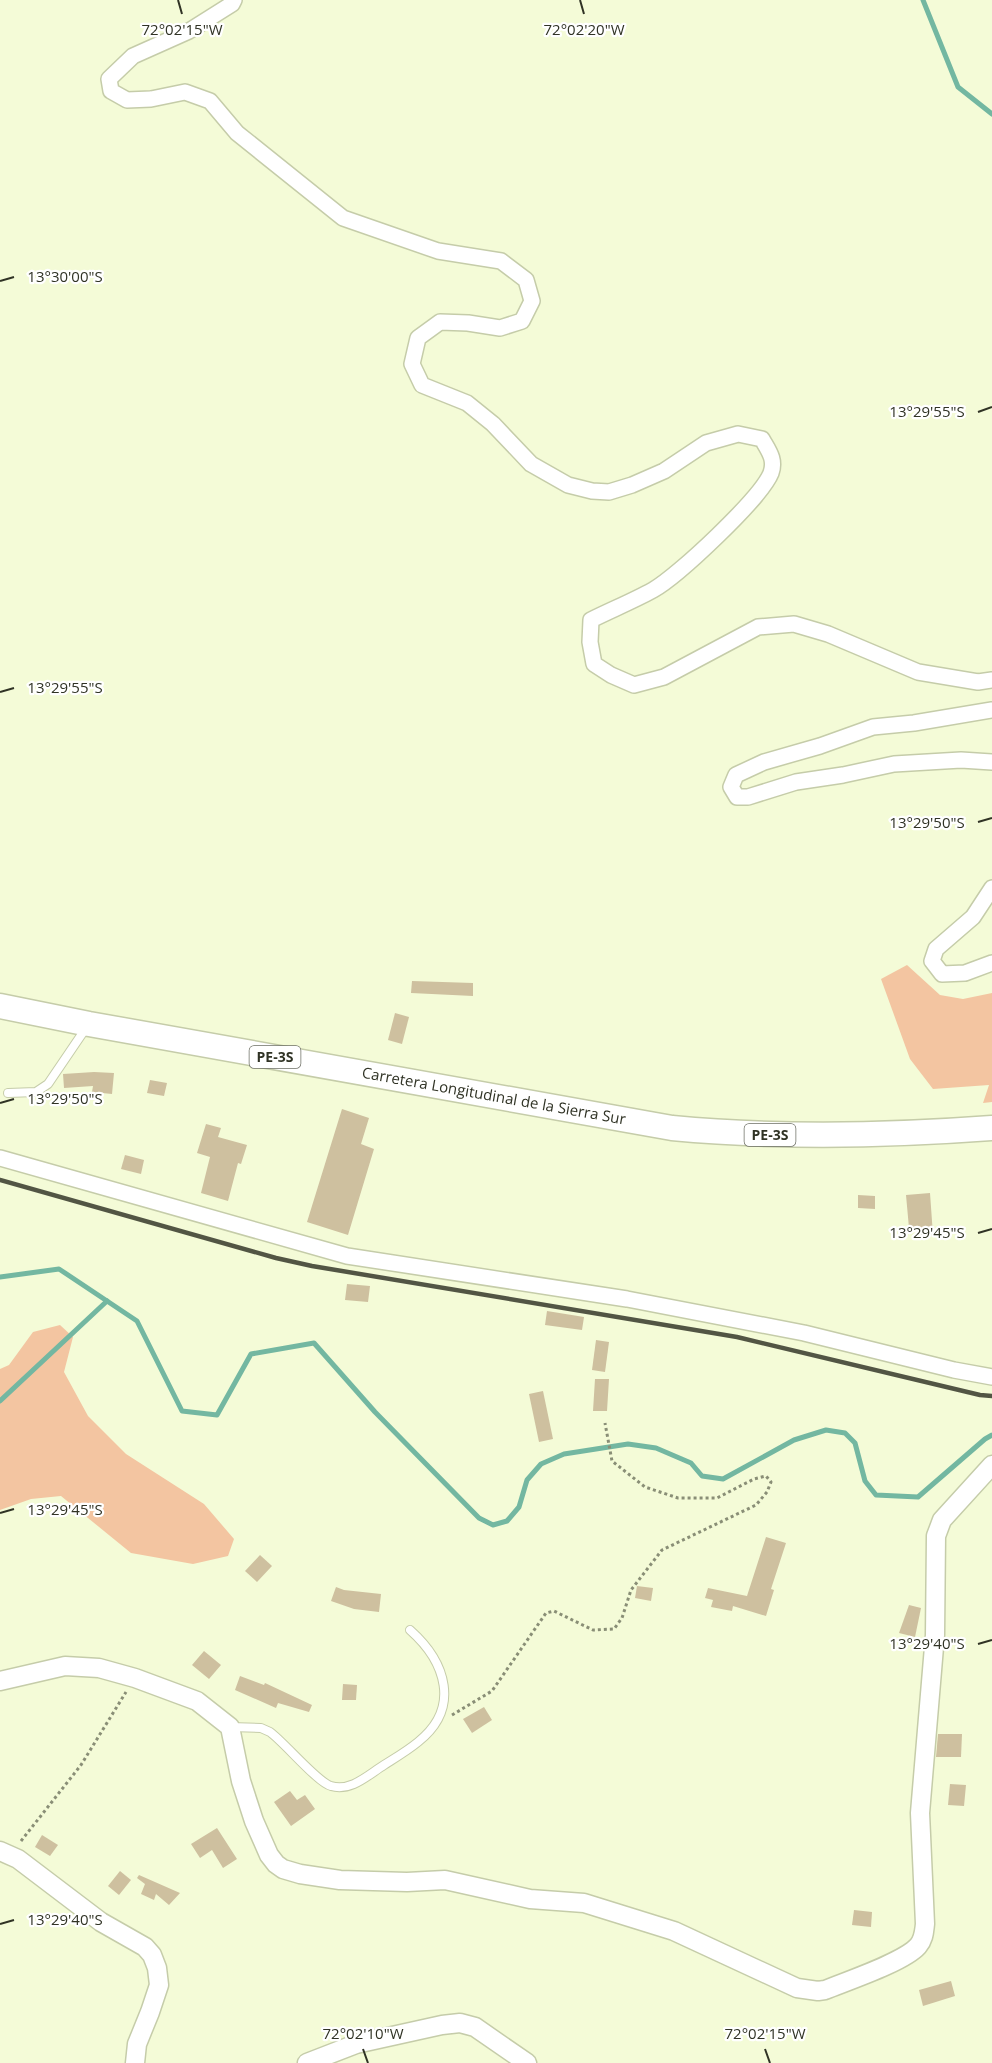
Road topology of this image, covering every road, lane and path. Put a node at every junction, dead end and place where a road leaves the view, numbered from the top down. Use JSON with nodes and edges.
{"nodes":[{"id":1,"x":234,"y":0,"type":"edge"},
{"id":2,"x":992,"y":680,"type":"edge"},
{"id":3,"x":992,"y":710,"type":"edge"},
{"id":4,"x":992,"y":762,"type":"edge"},
{"id":5,"x":992,"y":888,"type":"edge"},
{"id":6,"x":992,"y":963,"type":"edge"},
{"id":7,"x":0,"y":1006,"type":"edge"},
{"id":8,"x":89,"y":1024,"type":"junction"},
{"id":9,"x":8,"y":1093,"type":"dead end"},
{"id":10,"x":992,"y":1128,"type":"edge"},
{"id":11,"x":0,"y":1158,"type":"edge"},
{"id":12,"x":992,"y":1377,"type":"edge"},
{"id":13,"x":605,"y":1423,"type":"dead end"},
{"id":14,"x":992,"y":1465,"type":"edge"},
{"id":15,"x":410,"y":1630,"type":"dead end"},
{"id":16,"x":135,"y":1678,"type":"junction"},
{"id":17,"x":0,"y":1681,"type":"edge"},
{"id":18,"x":435,"y":1725,"type":"junction"},
{"id":19,"x":230,"y":1727,"type":"junction"},
{"id":20,"x":5,"y":1853,"type":"edge"},
{"id":21,"x":135,"y":2063,"type":"edge"},
{"id":22,"x":307,"y":2063,"type":"edge"},
{"id":23,"x":527,"y":2063,"type":"edge"}],
"edges":[{"from":1,"to":2,"type":"street"},
{"from":3,"to":4,"type":"street"},
{"from":5,"to":6,"type":"street"},
{"from":7,"to":8,"type":"highway","name":"Carretera Longitudinal de la Sierra Sur","number":"PE-3S"},
{"from":8,"to":9,"type":"lane"},
{"from":8,"to":10,"type":"highway","name":"Carretera Longitudinal de la Sierra Sur","number":"PE-3S"},
{"from":11,"to":12,"type":"street"},
{"from":13,"to":18,"type":"path"},
{"from":14,"to":19,"type":"street"},
{"from":15,"to":18,"type":"lane"},
{"from":16,"to":17,"type":"street"},
{"from":16,"to":19,"type":"street"},
{"from":16,"to":20,"type":"path"},
{"from":18,"to":19,"type":"lane"},
{"from":20,"to":21,"type":"street"},
{"from":22,"to":23,"type":"street"}]}
